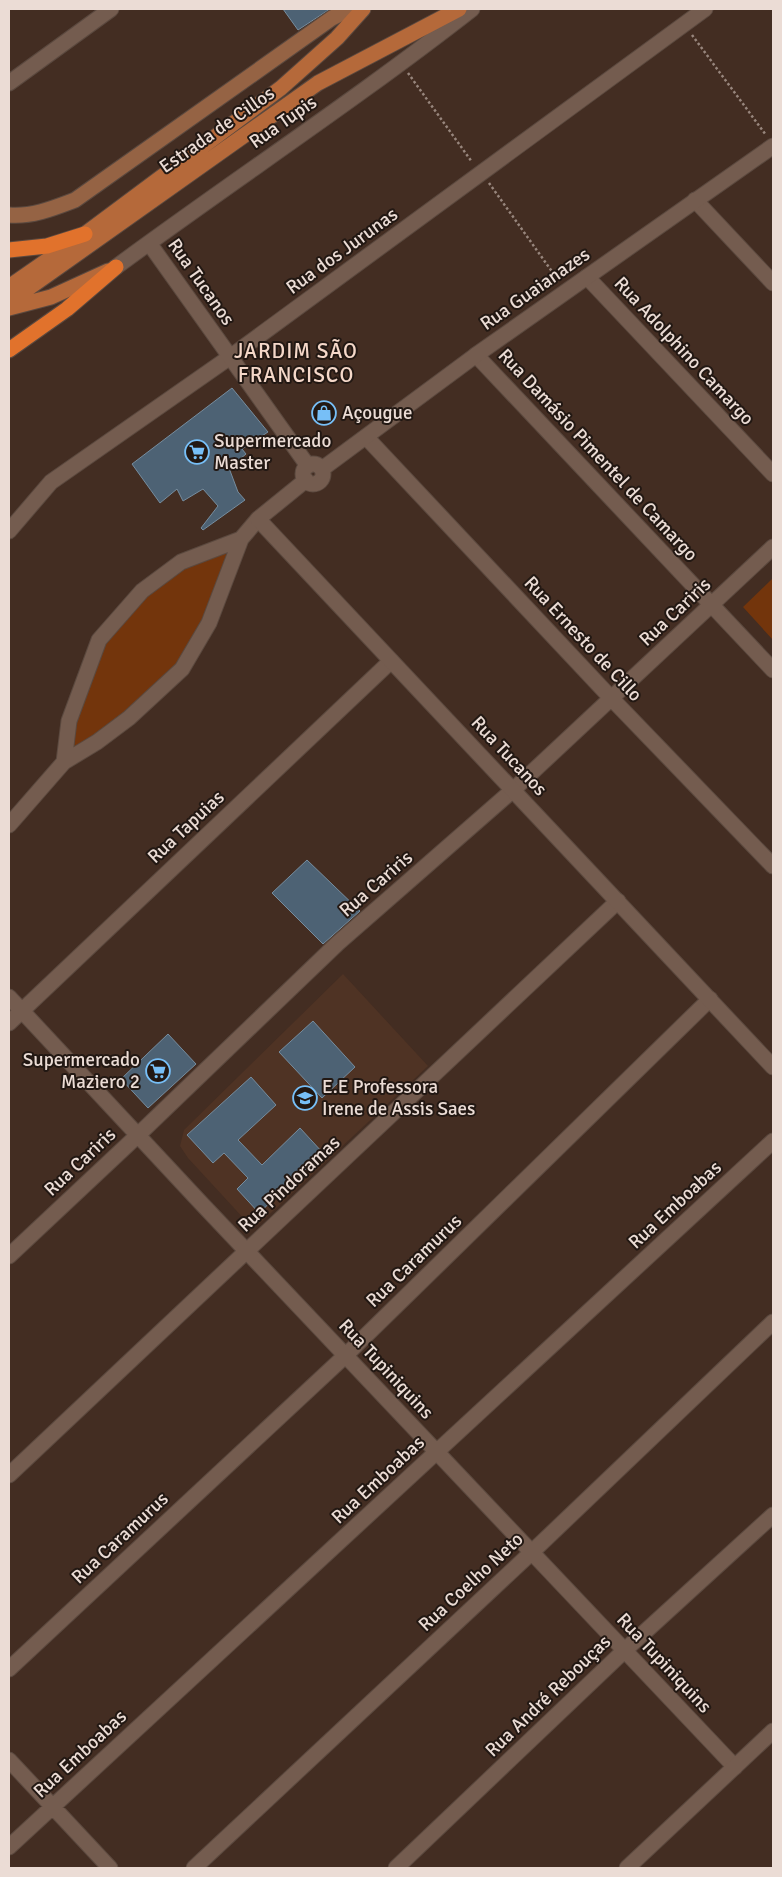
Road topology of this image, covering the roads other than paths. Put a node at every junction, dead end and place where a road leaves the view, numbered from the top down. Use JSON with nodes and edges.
{"nodes":[{"id":1,"x":111,"y":9,"type":"edge"},
{"id":2,"x":350,"y":9,"type":"edge"},
{"id":3,"x":363,"y":9,"type":"edge"},
{"id":4,"x":459,"y":9,"type":"edge"},
{"id":5,"x":472,"y":9,"type":"edge"},
{"id":6,"x":705,"y":9,"type":"edge"},
{"id":7,"x":9,"y":83,"type":"edge"},
{"id":8,"x":770,"y":141,"type":"edge"},
{"id":9,"x":695,"y":200,"type":"junction"},
{"id":10,"x":9,"y":215,"type":"edge"},
{"id":11,"x":85,"y":234,"type":"junction"},
{"id":12,"x":149,"y":243,"type":"junction"},
{"id":13,"x":9,"y":250,"type":"edge"},
{"id":14,"x":116,"y":267,"type":"junction"},
{"id":15,"x":587,"y":277,"type":"junction"},
{"id":16,"x":773,"y":283,"type":"edge"},
{"id":17,"x":9,"y":287,"type":"edge"},
{"id":18,"x":9,"y":302,"type":"edge"},
{"id":19,"x":9,"y":308,"type":"edge"},
{"id":20,"x":9,"y":350,"type":"edge"},
{"id":21,"x":476,"y":355,"type":"junction"},
{"id":22,"x":230,"y":357,"type":"junction"},
{"id":23,"x":366,"y":436,"type":"junction"},
{"id":24,"x":312,"y":472,"type":"junction"},
{"id":25,"x":773,"y":474,"type":"edge"},
{"id":26,"x":258,"y":519,"type":"junction"},
{"id":27,"x":9,"y":531,"type":"edge"},
{"id":28,"x":242,"y":539,"type":"junction"},
{"id":29,"x":773,"y":547,"type":"edge"},
{"id":30,"x":711,"y":605,"type":"junction"},
{"id":31,"x":391,"y":661,"type":"junction"},
{"id":32,"x":773,"y":670,"type":"edge"},
{"id":33,"x":612,"y":699,"type":"junction"},
{"id":34,"x":64,"y":762,"type":"junction"},
{"id":35,"x":514,"y":790,"type":"junction"},
{"id":36,"x":9,"y":825,"type":"edge"},
{"id":37,"x":773,"y":866,"type":"edge"},
{"id":38,"x":618,"y":901,"type":"junction"},
{"id":39,"x":9,"y":997,"type":"edge"},
{"id":40,"x":710,"y":999,"type":"junction"},
{"id":41,"x":22,"y":1011,"type":"junction"},
{"id":42,"x":9,"y":1023,"type":"edge"},
{"id":43,"x":773,"y":1067,"type":"edge"},
{"id":44,"x":138,"y":1135,"type":"junction"},
{"id":45,"x":773,"y":1141,"type":"edge"},
{"id":46,"x":247,"y":1250,"type":"junction"},
{"id":47,"x":9,"y":1256,"type":"edge"},
{"id":48,"x":773,"y":1322,"type":"edge"},
{"id":49,"x":346,"y":1355,"type":"junction"},
{"id":50,"x":437,"y":1452,"type":"junction"},
{"id":51,"x":9,"y":1475,"type":"edge"},
{"id":52,"x":773,"y":1514,"type":"edge"},
{"id":53,"x":532,"y":1552,"type":"junction"},
{"id":54,"x":625,"y":1650,"type":"junction"},
{"id":55,"x":9,"y":1669,"type":"edge"},
{"id":56,"x":773,"y":1732,"type":"edge"},
{"id":57,"x":9,"y":1760,"type":"edge"},
{"id":58,"x":735,"y":1767,"type":"junction"},
{"id":59,"x":53,"y":1806,"type":"junction"},
{"id":60,"x":9,"y":1847,"type":"edge"},
{"id":61,"x":110,"y":1868,"type":"edge"},
{"id":62,"x":194,"y":1868,"type":"edge"},
{"id":63,"x":396,"y":1868,"type":"edge"},
{"id":64,"x":627,"y":1868,"type":"edge"}],
"edges":[{"from":1,"to":7,"type":"street"},
{"from":2,"to":10,"type":"main road"},
{"from":3,"to":11,"type":"main road","name":"Estrada de Cillos"},
{"from":4,"to":18,"type":"main road","name":"Estrada de Cillos"},
{"from":5,"to":12,"type":"street","name":"Rua Tupis"},
{"from":6,"to":22,"type":"street","name":"Rua dos Jurunas"},
{"from":8,"to":9,"type":"street","name":"Rua Guaianazes"},
{"from":9,"to":15,"type":"street","name":"Rua Guaianazes"},
{"from":9,"to":16,"type":"street"},
{"from":11,"to":13,"type":"highway"},
{"from":11,"to":17,"type":"main road","name":"Estrada de Cillos"},
{"from":12,"to":14,"type":"street","name":"Rua Tupis"},
{"from":12,"to":22,"type":"street","name":"Rua Tucanos"},
{"from":14,"to":19,"type":"main road"},
{"from":14,"to":20,"type":"highway"},
{"from":15,"to":21,"type":"street","name":"Rua Guaianazes"},
{"from":15,"to":25,"type":"street","name":"Rua Adolphino Camargo"},
{"from":21,"to":23,"type":"street","name":"Rua Guaianazes"},
{"from":21,"to":30,"type":"street","name":"Rua Damásio Pimentel de Camargo"},
{"from":22,"to":24,"type":"street","name":"Rua Tucanos"},
{"from":22,"to":27,"type":"street","name":"Rua dos Jurunas"},
{"from":23,"to":24,"type":"street","name":"Rua Guaianazes"},
{"from":23,"to":33,"type":"street","name":"Rua Ernesto de Cillo"},
{"from":24,"to":26,"type":"street"},
{"from":26,"to":28,"type":"street"},
{"from":26,"to":31,"type":"street","name":"Rua Tucanos"},
{"from":28,"to":34,"type":"street"},
{"from":28,"to":34,"type":"street"},
{"from":29,"to":30,"type":"street","name":"Rua Cariris"},
{"from":30,"to":32,"type":"street","name":"Rua Damásio Pimentel de Camargo"},
{"from":30,"to":33,"type":"street","name":"Rua Cariris"},
{"from":31,"to":35,"type":"street","name":"Rua Tucanos"},
{"from":31,"to":41,"type":"street","name":"Rua Tapuias"},
{"from":33,"to":35,"type":"street","name":"Rua Cariris"},
{"from":33,"to":37,"type":"street","name":"Rua Ernesto de Cillo"},
{"from":34,"to":36,"type":"street"},
{"from":35,"to":38,"type":"street","name":"Rua Tucanos"},
{"from":35,"to":44,"type":"street","name":"Rua Cariris"},
{"from":38,"to":40,"type":"street","name":"Rua Tucanos"},
{"from":38,"to":46,"type":"street","name":"Rua Pindoramas"},
{"from":39,"to":41,"type":"street","name":"Rua Tupiniquins"},
{"from":40,"to":43,"type":"street","name":"Rua Tucanos"},
{"from":40,"to":49,"type":"street","name":"Rua Caramurus"},
{"from":41,"to":42,"type":"street","name":"Rua Tapuias"},
{"from":41,"to":44,"type":"street","name":"Rua Tupiniquins"},
{"from":44,"to":46,"type":"street","name":"Rua Tupiniquins"},
{"from":44,"to":47,"type":"street","name":"Rua Cariris"},
{"from":45,"to":50,"type":"street","name":"Rua Emboabas"},
{"from":46,"to":49,"type":"street","name":"Rua Tupiniquins"},
{"from":46,"to":51,"type":"street","name":"Rua Pindoramas"},
{"from":48,"to":53,"type":"street","name":"Rua Coelho Neto"},
{"from":49,"to":50,"type":"street","name":"Rua Tupiniquins"},
{"from":49,"to":55,"type":"street","name":"Rua Caramurus"},
{"from":50,"to":53,"type":"street","name":"Rua Tupiniquins"},
{"from":50,"to":59,"type":"street","name":"Rua Emboabas"},
{"from":52,"to":54,"type":"street","name":"Rua André Rebouças"},
{"from":53,"to":54,"type":"street","name":"Rua Tupiniquins"},
{"from":53,"to":62,"type":"street","name":"Rua Coelho Neto"},
{"from":54,"to":58,"type":"street","name":"Rua Tupiniquins"},
{"from":54,"to":63,"type":"street","name":"Rua André Rebouças"},
{"from":56,"to":58,"type":"street"},
{"from":57,"to":59,"type":"street"},
{"from":58,"to":64,"type":"street"},
{"from":59,"to":60,"type":"street","name":"Rua Emboabas"},
{"from":59,"to":61,"type":"street"}]}
